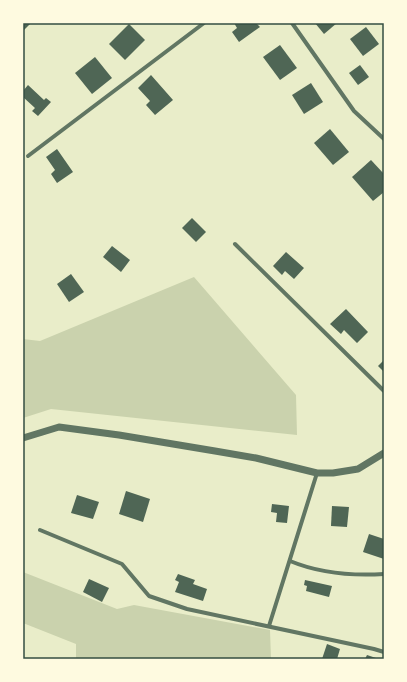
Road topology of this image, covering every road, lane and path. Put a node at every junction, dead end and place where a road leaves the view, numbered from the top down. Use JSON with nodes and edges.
{"nodes":[{"id":1,"x":204,"y":23,"type":"edge"},
{"id":2,"x":292,"y":23,"type":"edge"},
{"id":3,"x":384,"y":139,"type":"edge"},
{"id":4,"x":28,"y":156,"type":"dead end"},
{"id":5,"x":235,"y":244,"type":"dead end"},
{"id":6,"x":384,"y":391,"type":"edge"},
{"id":7,"x":23,"y":438,"type":"edge"},
{"id":8,"x":384,"y":453,"type":"edge"},
{"id":9,"x":317,"y":473,"type":"junction"},
{"id":10,"x":40,"y":530,"type":"dead end"},
{"id":11,"x":290,"y":561,"type":"junction"},
{"id":12,"x":384,"y":574,"type":"edge"},
{"id":13,"x":269,"y":626,"type":"junction"},
{"id":14,"x":384,"y":652,"type":"edge"}],
"edges":[{"from":1,"to":4,"type":"street"},
{"from":2,"to":3,"type":"street"},
{"from":5,"to":6,"type":"street"},
{"from":7,"to":9,"type":"street"},
{"from":8,"to":9,"type":"street"},
{"from":9,"to":11,"type":"street"},
{"from":10,"to":13,"type":"street"},
{"from":11,"to":12,"type":"street"},
{"from":11,"to":13,"type":"street"},
{"from":13,"to":14,"type":"street"}]}
